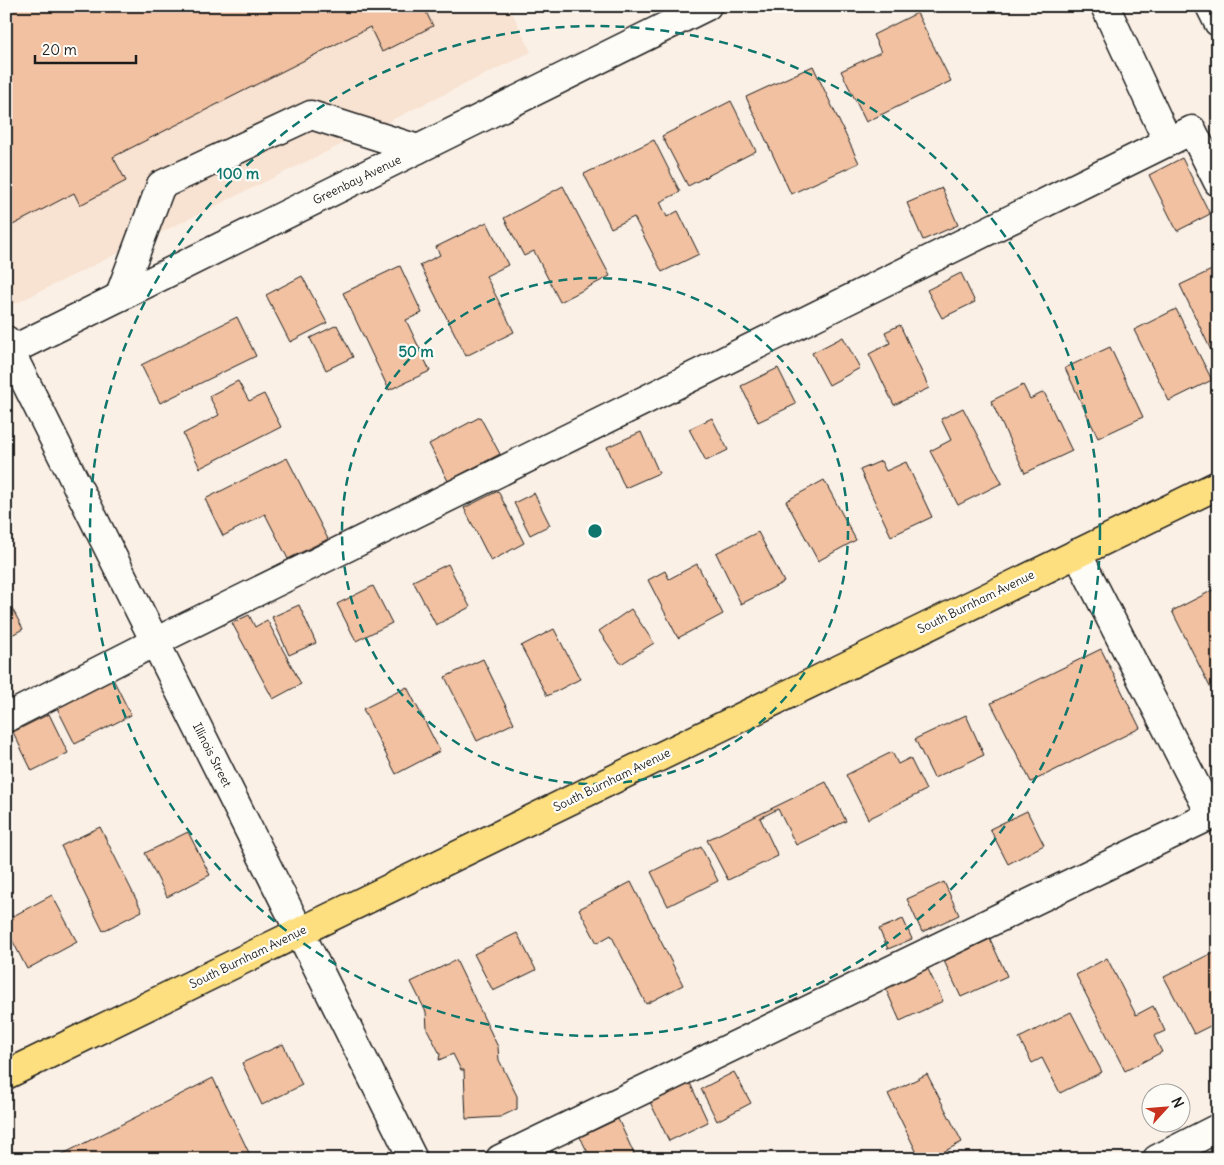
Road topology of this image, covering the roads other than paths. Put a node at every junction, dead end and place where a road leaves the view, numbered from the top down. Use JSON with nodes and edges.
{"nodes":[{"id":1,"x":707,"y":6,"type":"edge"},
{"id":2,"x":1105,"y":6,"type":"edge"},
{"id":3,"x":1210,"y":6,"type":"edge"},
{"id":4,"x":1218,"y":22,"type":"edge"},
{"id":5,"x":1168,"y":142,"type":"junction"},
{"id":6,"x":418,"y":149,"type":"junction"},
{"id":7,"x":1218,"y":182,"type":"edge"},
{"id":8,"x":119,"y":297,"type":"junction"},
{"id":9,"x":8,"y":348,"type":"edge"},
{"id":10,"x":1218,"y":485,"type":"edge"},
{"id":11,"x":1077,"y":553,"type":"junction"},
{"id":12,"x":155,"y":642,"type":"junction"},
{"id":13,"x":6,"y":718,"type":"edge"},
{"id":14,"x":1214,"y":814,"type":"edge"},
{"id":15,"x":300,"y":931,"type":"junction"},
{"id":16,"x":6,"y":1075,"type":"edge"},
{"id":17,"x":1218,"y":1128,"type":"edge"},
{"id":18,"x":413,"y":1159,"type":"edge"},
{"id":19,"x":500,"y":1159,"type":"edge"},
{"id":20,"x":1157,"y":1159,"type":"edge"}],
"edges":[{"from":1,"to":6,"type":"street","name":"Greenbay Avenue"},
{"from":2,"to":5,"type":"street"},
{"from":3,"to":4,"type":"street"},
{"from":5,"to":7,"type":"street"},
{"from":5,"to":12,"type":"street"},
{"from":6,"to":8,"type":"street","name":"Greenbay Avenue"},
{"from":6,"to":8,"type":"street"},
{"from":8,"to":9,"type":"street","name":"Greenbay Avenue"},
{"from":9,"to":12,"type":"street","name":"Illinois Street"},
{"from":10,"to":11,"type":"main road","name":"South Burnham Avenue"},
{"from":11,"to":14,"type":"street"},
{"from":11,"to":15,"type":"main road","name":"South Burnham Avenue"},
{"from":12,"to":13,"type":"street"},
{"from":12,"to":15,"type":"street","name":"Illinois Street"},
{"from":14,"to":19,"type":"street"},
{"from":15,"to":16,"type":"main road","name":"South Burnham Avenue"},
{"from":15,"to":18,"type":"street","name":"Illinois Street"},
{"from":17,"to":20,"type":"street"}]}
